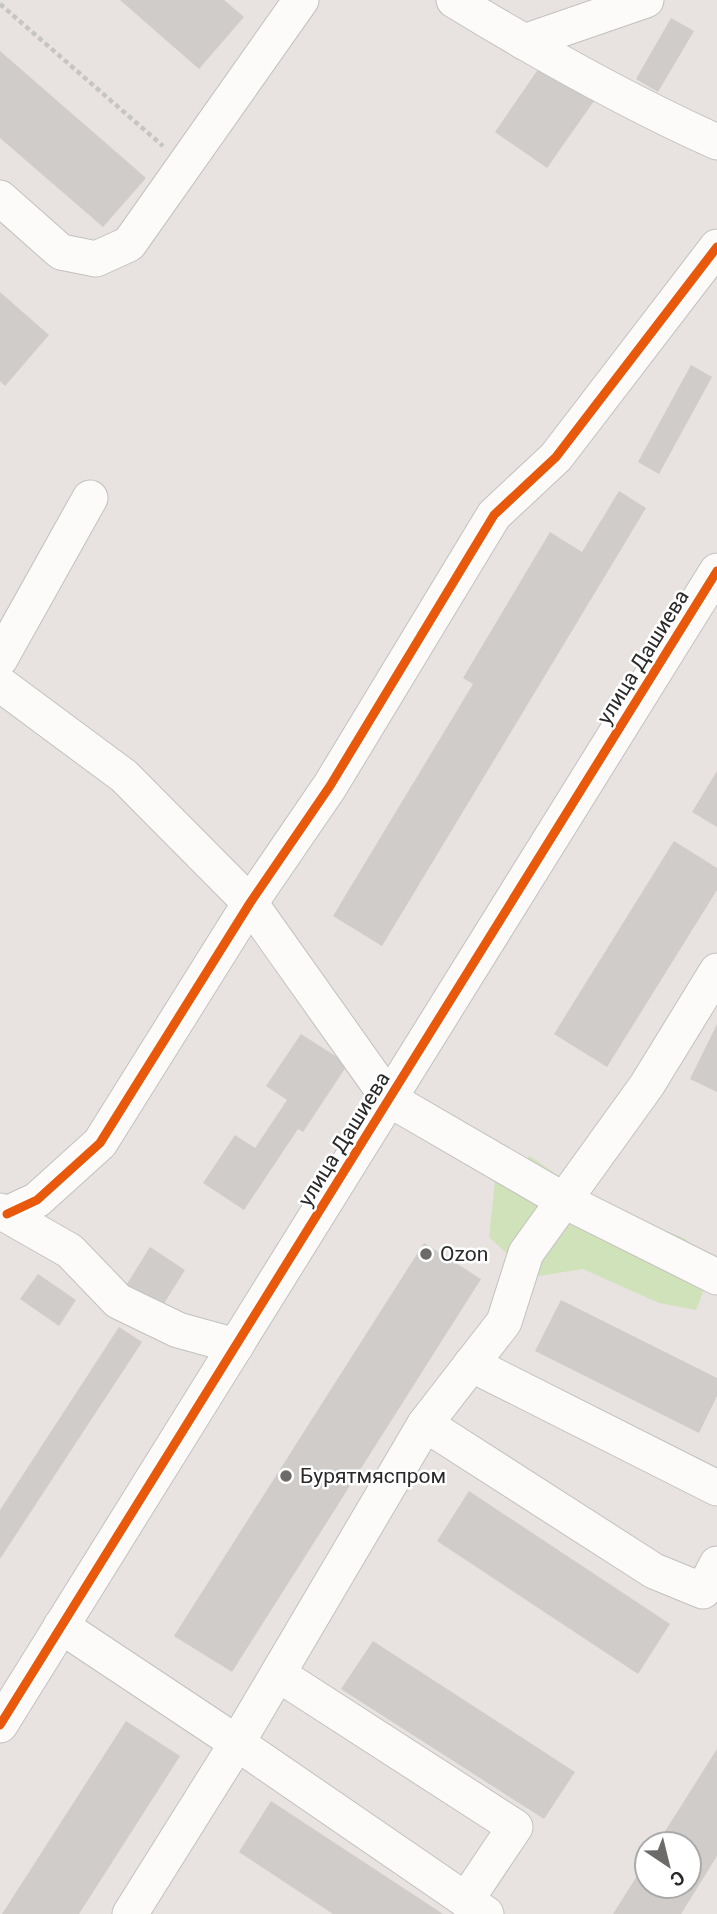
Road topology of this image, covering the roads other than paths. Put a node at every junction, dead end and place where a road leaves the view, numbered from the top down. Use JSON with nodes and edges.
{"nodes":[{"id":1,"x":301,"y":0,"type":"edge"},
{"id":2,"x":454,"y":0,"type":"edge"},
{"id":3,"x":646,"y":0,"type":"edge"},
{"id":4,"x":524,"y":42,"type":"junction"},
{"id":5,"x":717,"y":142,"type":"edge"},
{"id":6,"x":0,"y":198,"type":"edge"},
{"id":7,"x":717,"y":247,"type":"edge"},
{"id":8,"x":90,"y":498,"type":"dead end"},
{"id":9,"x":717,"y":571,"type":"edge"},
{"id":10,"x":0,"y":659,"type":"edge"},
{"id":11,"x":0,"y":684,"type":"edge"},
{"id":12,"x":250,"y":903,"type":"junction"},
{"id":13,"x":713,"y":984,"type":"edge"},
{"id":14,"x":389,"y":1099,"type":"junction"},
{"id":15,"x":563,"y":1200,"type":"junction"},
{"id":16,"x":4,"y":1213,"type":"edge"},
{"id":17,"x":717,"y":1277,"type":"edge"},
{"id":18,"x":236,"y":1346,"type":"junction"},
{"id":19,"x":471,"y":1364,"type":"junction"},
{"id":20,"x":425,"y":1424,"type":"junction"},
{"id":21,"x":717,"y":1488,"type":"edge"},
{"id":22,"x":717,"y":1564,"type":"edge"},
{"id":23,"x":61,"y":1626,"type":"junction"},
{"id":24,"x":278,"y":1674,"type":"junction"},
{"id":25,"x":8,"y":1684,"type":"edge"},
{"id":26,"x":0,"y":1725,"type":"edge"},
{"id":27,"x":237,"y":1743,"type":"junction"},
{"id":28,"x":476,"y":1907,"type":"edge"},
{"id":29,"x":130,"y":1914,"type":"edge"}],
"edges":[{"from":1,"to":6,"type":"street"},
{"from":2,"to":4,"type":"street"},
{"from":3,"to":4,"type":"street"},
{"from":4,"to":5,"type":"street"},
{"from":7,"to":12,"type":"street"},
{"from":8,"to":10,"type":"street"},
{"from":9,"to":14,"type":"street","name":"улица Дашиева"},
{"from":11,"to":12,"type":"street"},
{"from":12,"to":14,"type":"street"},
{"from":12,"to":16,"type":"street"},
{"from":13,"to":15,"type":"street"},
{"from":14,"to":15,"type":"street"},
{"from":14,"to":18,"type":"street","name":"улица Дашиева"},
{"from":15,"to":17,"type":"street"},
{"from":15,"to":19,"type":"street"},
{"from":16,"to":18,"type":"street"},
{"from":18,"to":23,"type":"street","name":"улица Дашиева"},
{"from":19,"to":20,"type":"street"},
{"from":19,"to":21,"type":"street"},
{"from":20,"to":22,"type":"street"},
{"from":20,"to":24,"type":"street"},
{"from":23,"to":25,"type":"street","name":"улица Дашиева"},
{"from":23,"to":27,"type":"street"},
{"from":24,"to":27,"type":"street"},
{"from":24,"to":28,"type":"street"},
{"from":25,"to":26,"type":"street","name":"улица Дашиева"},
{"from":27,"to":28,"type":"street"},
{"from":27,"to":29,"type":"street"}]}
